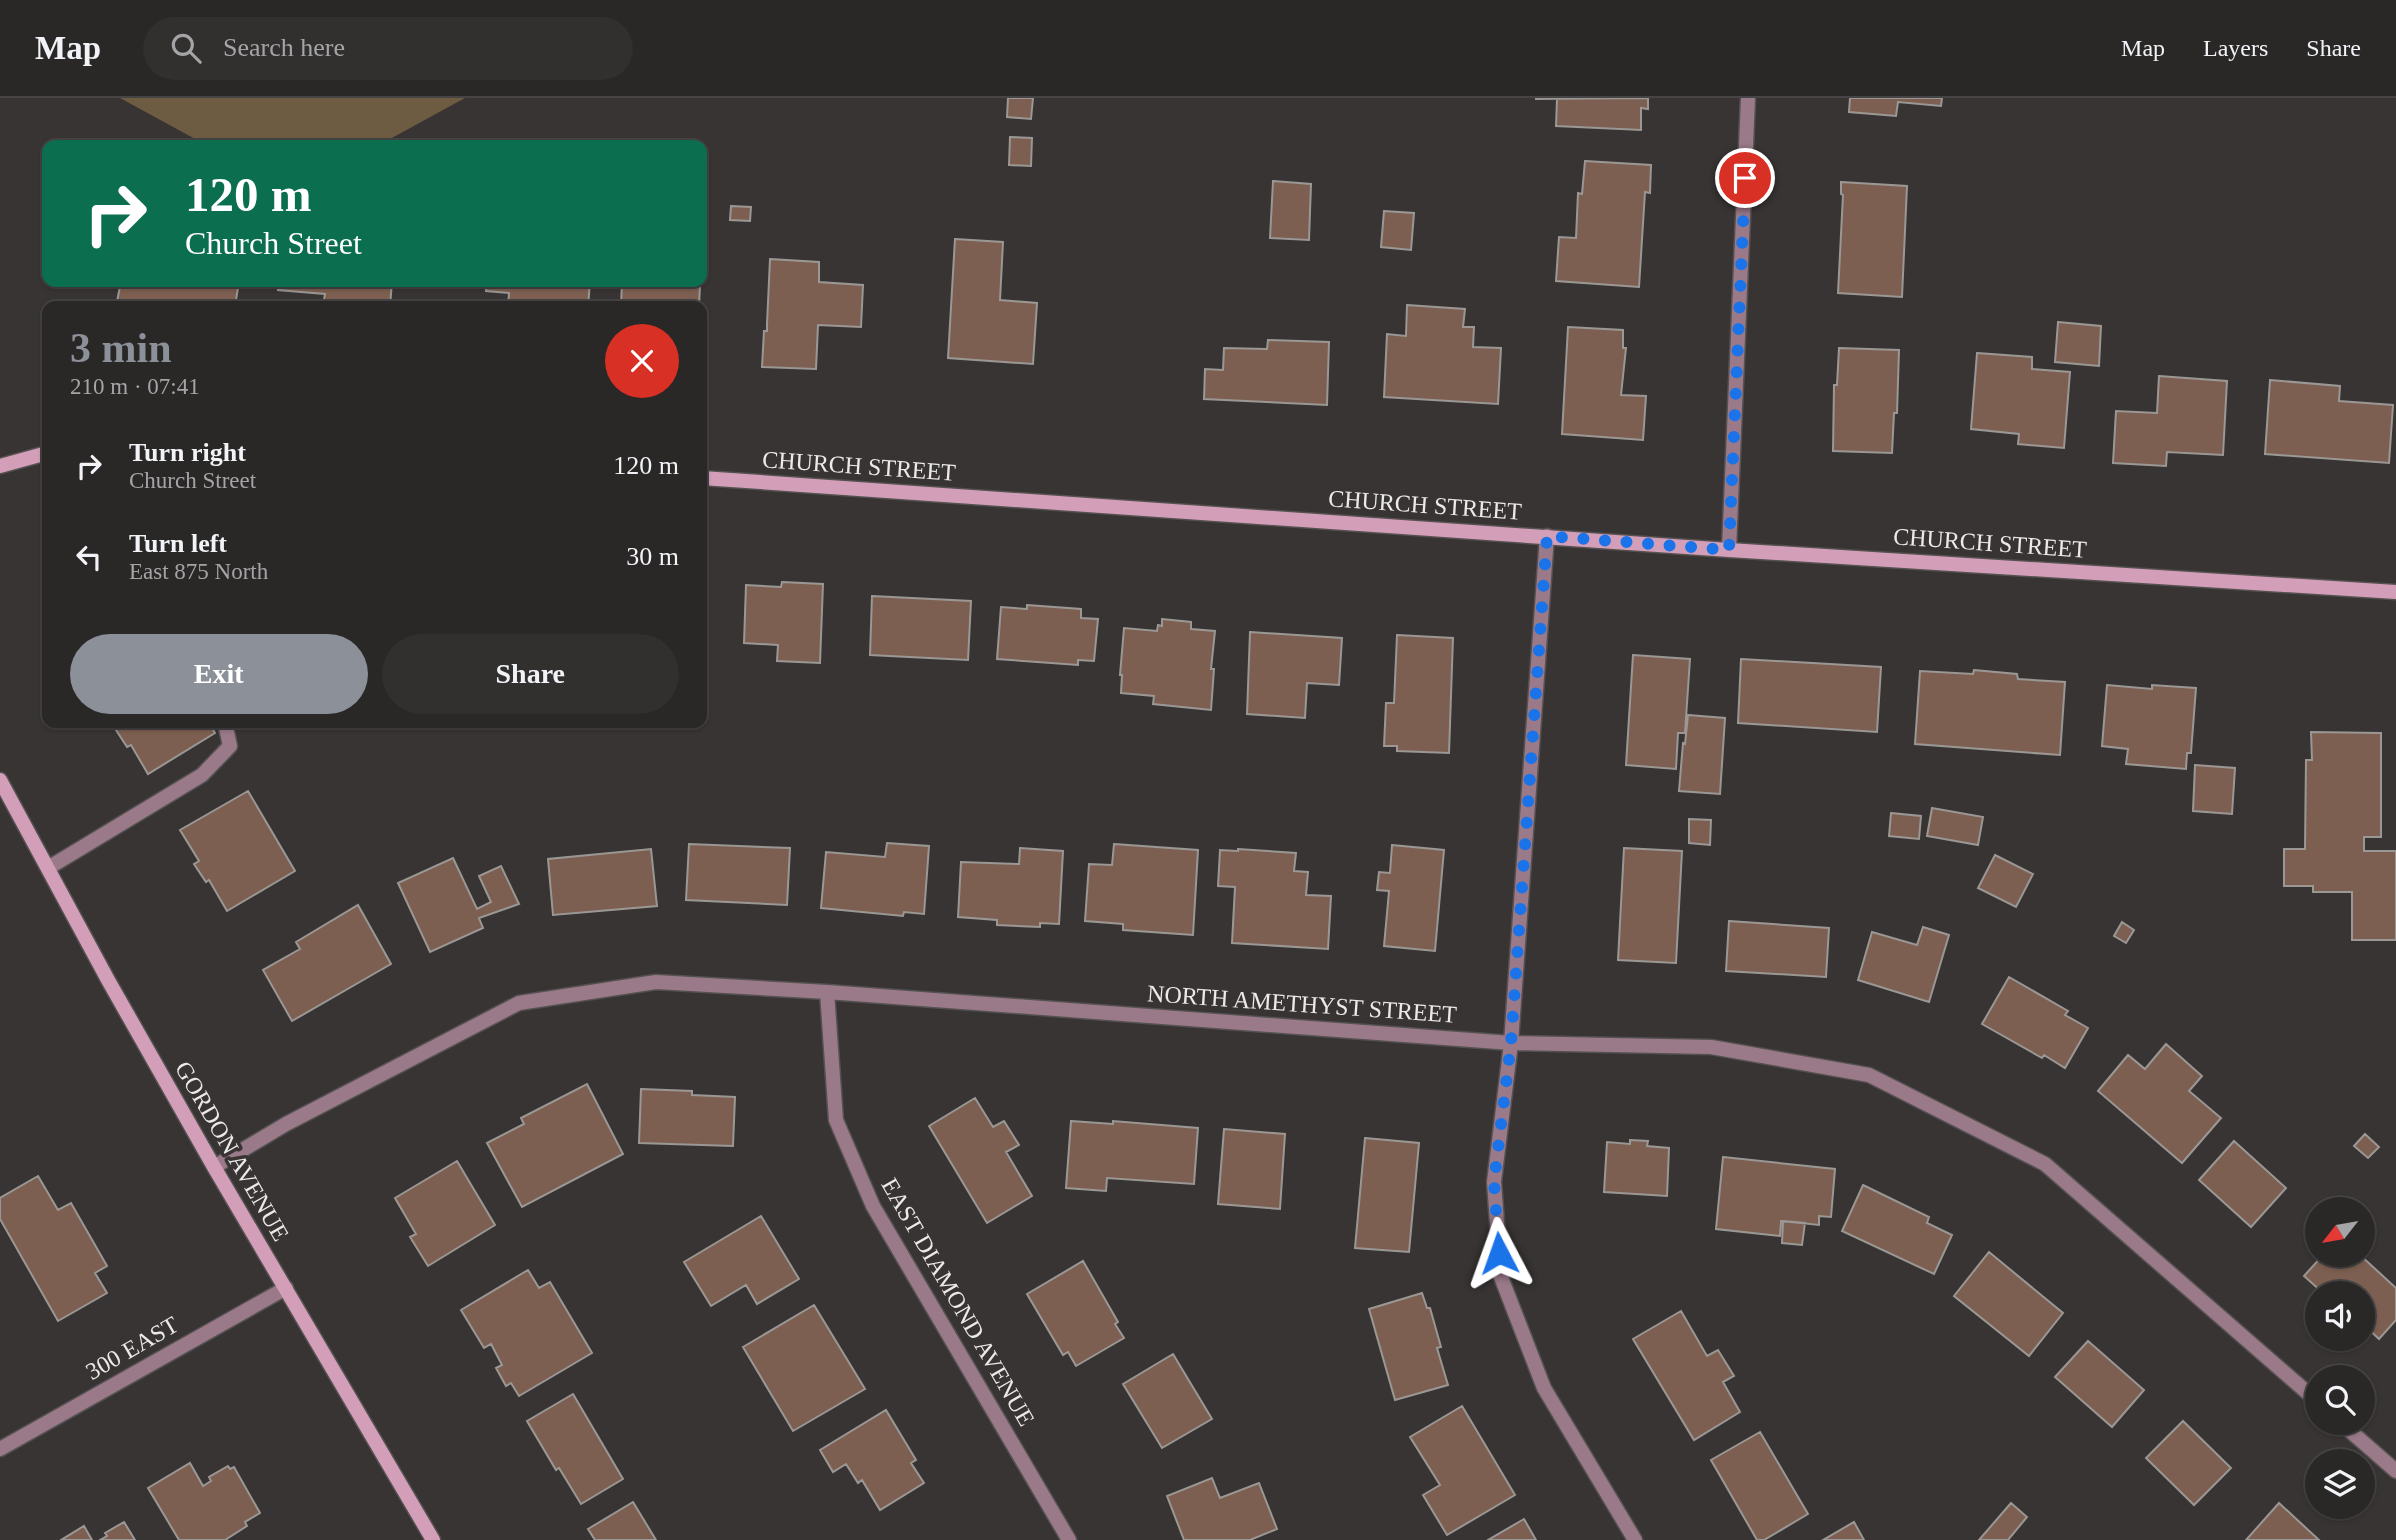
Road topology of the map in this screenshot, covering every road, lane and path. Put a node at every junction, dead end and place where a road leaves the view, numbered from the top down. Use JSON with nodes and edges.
{"nodes":[{"id":1,"x":1748,"y":98,"type":"edge"},
{"id":2,"x":42,"y":454,"type":"edge"},
{"id":3,"x":0,"y":466,"type":"edge"},
{"id":4,"x":707,"y":478,"type":"edge"},
{"id":5,"x":1547,"y":536,"type":"junction"},
{"id":6,"x":1729,"y":550,"type":"junction"},
{"id":7,"x":2396,"y":592,"type":"edge"},
{"id":8,"x":226,"y":728,"type":"edge"},
{"id":9,"x":0,"y":780,"type":"edge"},
{"id":10,"x":48,"y":867,"type":"junction"},
{"id":11,"x":827,"y":992,"type":"junction"},
{"id":12,"x":1511,"y":1043,"type":"junction"},
{"id":13,"x":214,"y":1167,"type":"junction"},
{"id":14,"x":286,"y":1288,"type":"junction"},
{"id":15,"x":2305,"y":1391,"type":"edge"},
{"id":16,"x":2355,"y":1435,"type":"edge"},
{"id":17,"x":0,"y":1449,"type":"edge"},
{"id":18,"x":2396,"y":1471,"type":"edge"},
{"id":19,"x":433,"y":1540,"type":"edge"},
{"id":20,"x":1069,"y":1540,"type":"edge"},
{"id":21,"x":1635,"y":1540,"type":"edge"}],
"edges":[{"from":1,"to":6,"type":"street"},
{"from":2,"to":3,"type":"street"},
{"from":4,"to":5,"type":"street","name":"CHURCH STREET"},
{"from":5,"to":6,"type":"street","name":"CHURCH STREET"},
{"from":5,"to":12,"type":"street"},
{"from":6,"to":7,"type":"street","name":"CHURCH STREET"},
{"from":8,"to":10,"type":"street"},
{"from":9,"to":10,"type":"street","name":"GORDON AVENUE"},
{"from":10,"to":13,"type":"street","name":"GORDON AVENUE"},
{"from":11,"to":12,"type":"street","name":"NORTH AMETHYST STREET"},
{"from":11,"to":13,"type":"street","name":"NORTH AMETHYST STREET"},
{"from":11,"to":20,"type":"street","name":"EAST DIAMOND AVENUE"},
{"from":12,"to":15,"type":"street","name":"NORTH AMETHYST STREET"},
{"from":12,"to":21,"type":"street"},
{"from":13,"to":14,"type":"street","name":"GORDON AVENUE"},
{"from":14,"to":17,"type":"street","name":"300 EAST"},
{"from":14,"to":19,"type":"street","name":"GORDON AVENUE"},
{"from":16,"to":18,"type":"street"}]}
